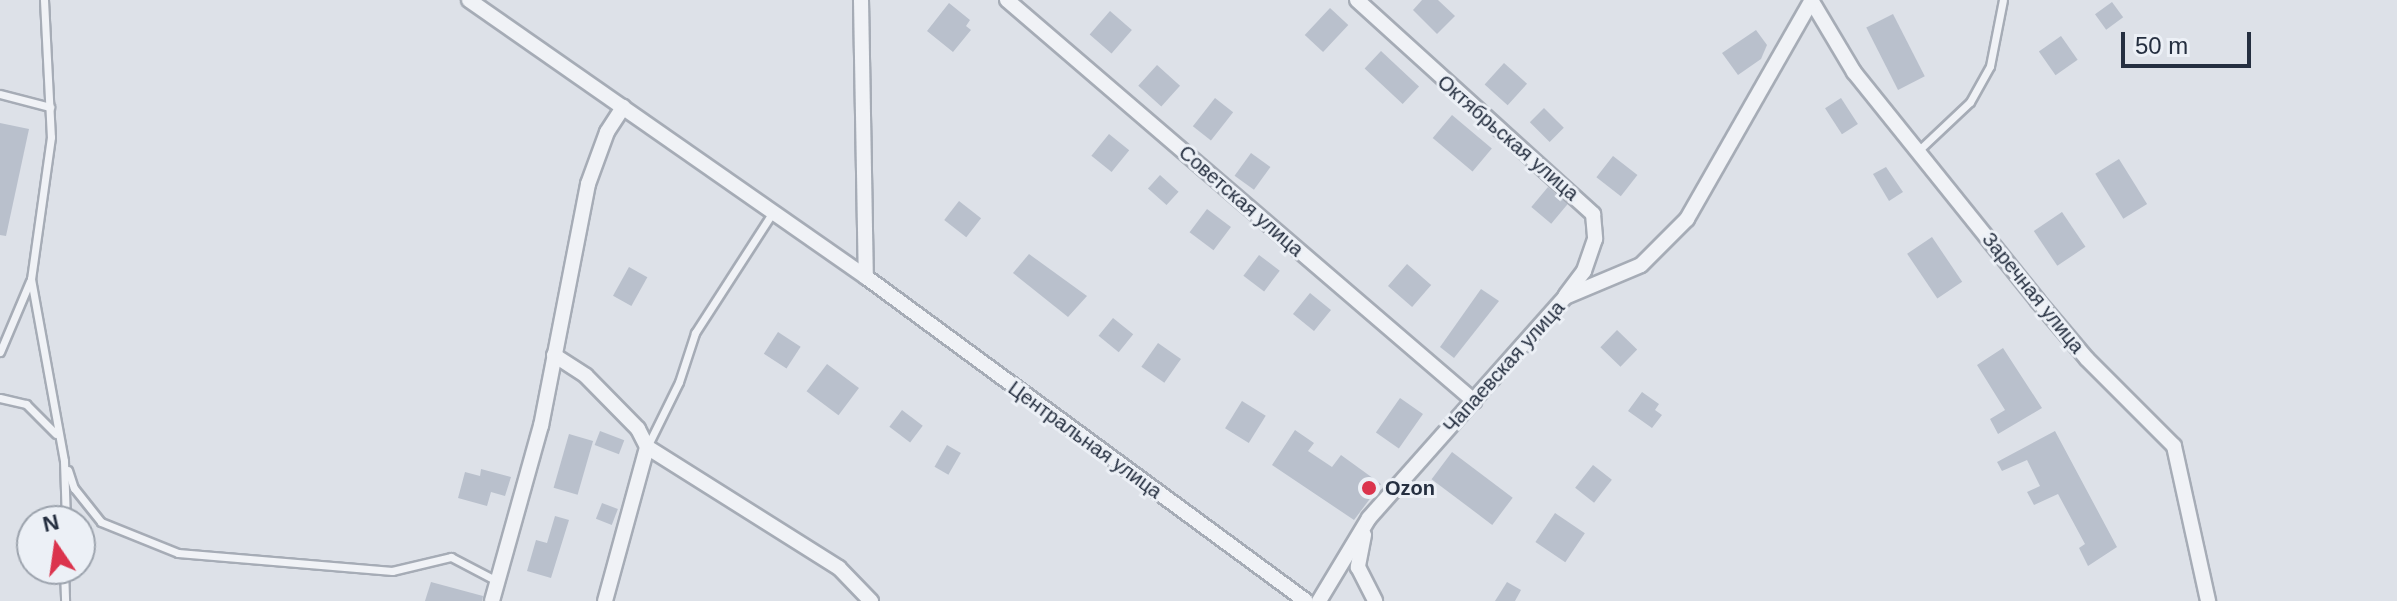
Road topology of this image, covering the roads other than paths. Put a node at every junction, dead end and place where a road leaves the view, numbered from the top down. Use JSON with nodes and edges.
{"nodes":[{"id":1,"x":44,"y":0,"type":"edge"},
{"id":2,"x":469,"y":0,"type":"edge"},
{"id":3,"x":861,"y":0,"type":"edge"},
{"id":4,"x":1007,"y":0,"type":"edge"},
{"id":5,"x":1357,"y":0,"type":"edge"},
{"id":6,"x":1812,"y":0,"type":"edge"},
{"id":7,"x":2003,"y":0,"type":"edge"},
{"id":8,"x":0,"y":94,"type":"edge"},
{"id":9,"x":50,"y":107,"type":"junction"},
{"id":10,"x":623,"y":107,"type":"junction"},
{"id":11,"x":1918,"y":151,"type":"junction"},
{"id":12,"x":773,"y":212,"type":"junction"},
{"id":13,"x":866,"y":277,"type":"junction"},
{"id":14,"x":31,"y":279,"type":"junction"},
{"id":15,"x":1565,"y":297,"type":"junction"},
{"id":16,"x":0,"y":352,"type":"edge"},
{"id":17,"x":554,"y":355,"type":"junction"},
{"id":18,"x":0,"y":398,"type":"edge"},
{"id":19,"x":1474,"y":401,"type":"junction"},
{"id":20,"x":60,"y":442,"type":"junction"},
{"id":21,"x":647,"y":447,"type":"junction"},
{"id":22,"x":64,"y":461,"type":"junction"},
{"id":23,"x":65,"y":505,"type":"edge"},
{"id":24,"x":1369,"y":518,"type":"junction"},
{"id":25,"x":497,"y":581,"type":"junction"},
{"id":26,"x":492,"y":601,"type":"edge"},
{"id":27,"x":605,"y":601,"type":"edge"},
{"id":28,"x":871,"y":601,"type":"edge"},
{"id":29,"x":1306,"y":601,"type":"edge"},
{"id":30,"x":1319,"y":601,"type":"edge"},
{"id":31,"x":1375,"y":601,"type":"edge"},
{"id":32,"x":2208,"y":601,"type":"edge"}],
"edges":[{"from":1,"to":9,"type":"lane"},
{"from":2,"to":10,"type":"street","name":"Центральная улица"},
{"from":3,"to":13,"type":"street"},
{"from":4,"to":19,"type":"street","name":"Советская улица"},
{"from":5,"to":15,"type":"street","name":"Октябрьская улица"},
{"from":6,"to":11,"type":"street","name":"Заречная улица"},
{"from":6,"to":15,"type":"street","name":"Чапаевская улица"},
{"from":7,"to":11,"type":"lane"},
{"from":8,"to":9,"type":"lane"},
{"from":9,"to":14,"type":"lane"},
{"from":10,"to":12,"type":"street","name":"Центральная улица"},
{"from":10,"to":17,"type":"street"},
{"from":11,"to":32,"type":"street","name":"Заречная улица"},
{"from":12,"to":13,"type":"street","name":"Центральная улица"},
{"from":12,"to":21,"type":"lane"},
{"from":13,"to":29,"type":"street","name":"Центральная улица"},
{"from":14,"to":16,"type":"lane"},
{"from":14,"to":20,"type":"lane"},
{"from":15,"to":19,"type":"street","name":"Чапаевская улица"},
{"from":17,"to":21,"type":"street"},
{"from":17,"to":25,"type":"street"},
{"from":18,"to":20,"type":"lane"},
{"from":19,"to":24,"type":"street","name":"Чапаевская улица"},
{"from":20,"to":22,"type":"lane"},
{"from":21,"to":27,"type":"street"},
{"from":21,"to":28,"type":"street"},
{"from":22,"to":23,"type":"lane"},
{"from":22,"to":25,"type":"lane"},
{"from":24,"to":30,"type":"street","name":"Чапаевская улица"},
{"from":24,"to":31,"type":"street"},
{"from":25,"to":26,"type":"street"}]}
